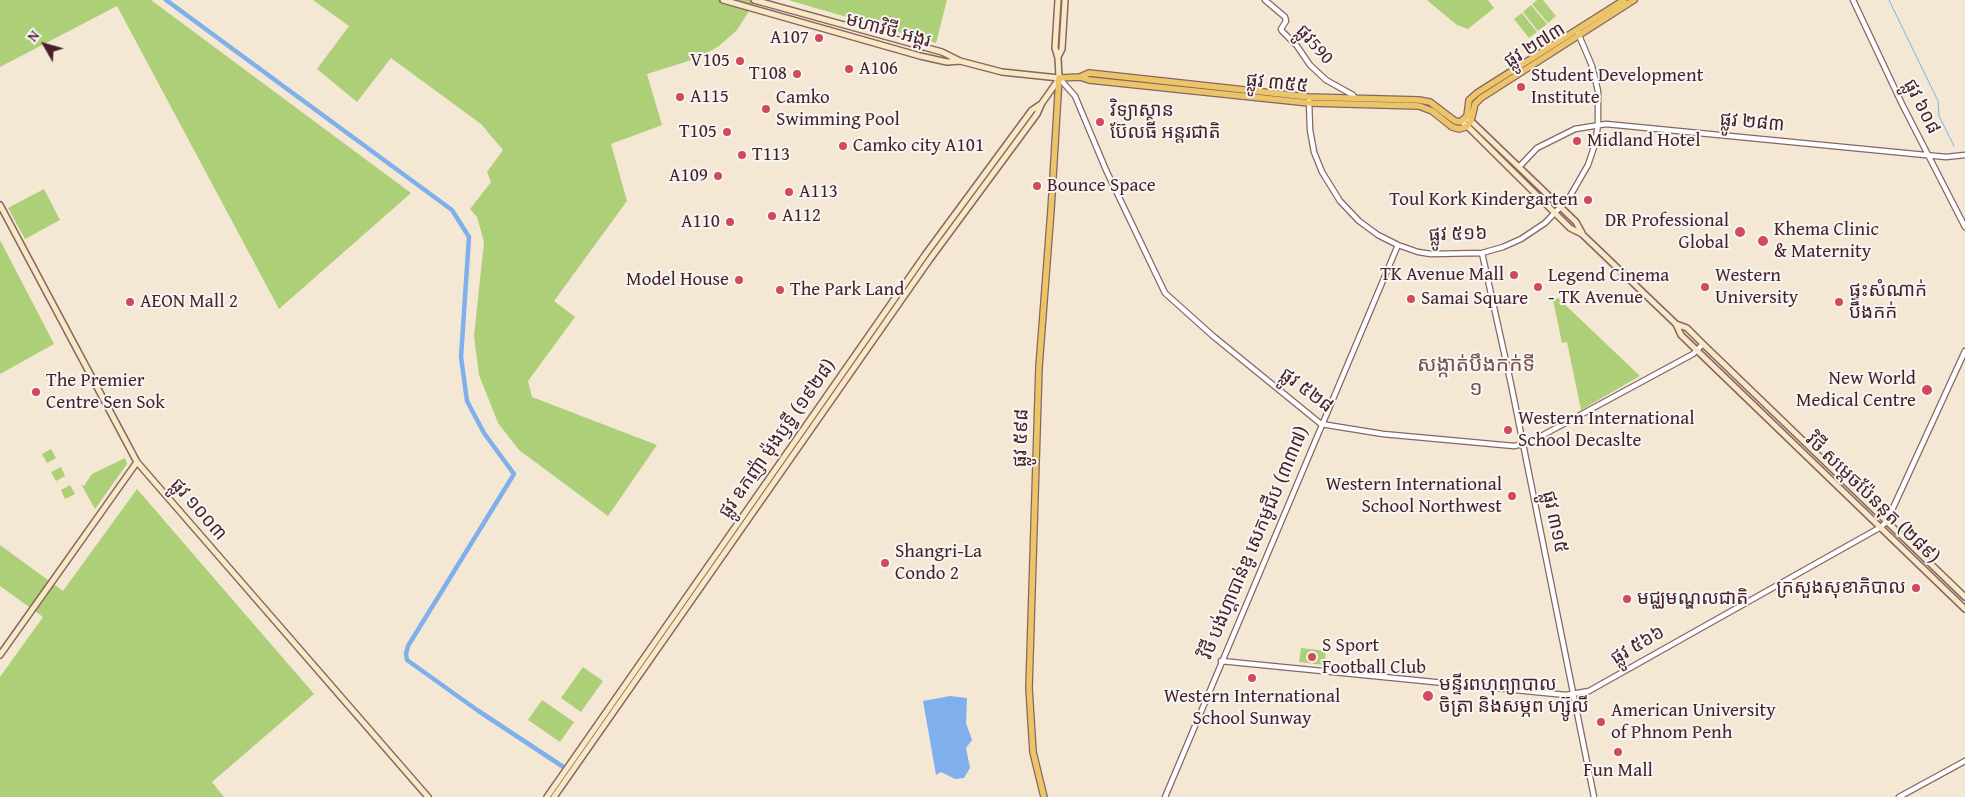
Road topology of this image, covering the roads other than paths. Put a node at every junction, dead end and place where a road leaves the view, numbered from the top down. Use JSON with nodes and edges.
{"nodes":[{"id":1,"x":723,"y":0,"type":"edge"},
{"id":2,"x":754,"y":0,"type":"edge"},
{"id":3,"x":1058,"y":0,"type":"edge"},
{"id":4,"x":1065,"y":0,"type":"edge"},
{"id":5,"x":1265,"y":0,"type":"edge"},
{"id":6,"x":1624,"y":0,"type":"edge"},
{"id":7,"x":1634,"y":0,"type":"edge"},
{"id":8,"x":1853,"y":0,"type":"edge"},
{"id":9,"x":1578,"y":33,"type":"junction"},
{"id":10,"x":1058,"y":58,"type":"junction"},
{"id":11,"x":960,"y":61,"type":"junction"},
{"id":12,"x":1059,"y":78,"type":"junction"},
{"id":13,"x":1309,"y":100,"type":"junction"},
{"id":14,"x":1355,"y":101,"type":"junction"},
{"id":15,"x":1466,"y":122,"type":"junction"},
{"id":16,"x":1598,"y":125,"type":"junction"},
{"id":17,"x":1965,"y":154,"type":"edge"},
{"id":18,"x":1928,"y":156,"type":"junction"},
{"id":19,"x":1519,"y":167,"type":"junction"},
{"id":20,"x":0,"y":205,"type":"edge"},
{"id":21,"x":1561,"y":208,"type":"junction"},
{"id":22,"x":1556,"y":214,"type":"junction"},
{"id":23,"x":1965,"y":227,"type":"edge"},
{"id":24,"x":1582,"y":234,"type":"junction"},
{"id":25,"x":1398,"y":245,"type":"junction"},
{"id":26,"x":1482,"y":253,"type":"junction"},
{"id":27,"x":1676,"y":324,"type":"junction"},
{"id":28,"x":1703,"y":344,"type":"junction"},
{"id":29,"x":1697,"y":350,"type":"junction"},
{"id":30,"x":1965,"y":351,"type":"edge"},
{"id":31,"x":1321,"y":424,"type":"junction"},
{"id":32,"x":1522,"y":444,"type":"junction"},
{"id":33,"x":137,"y":462,"type":"junction"},
{"id":34,"x":1845,"y":480,"type":"junction"},
{"id":35,"x":1839,"y":487,"type":"junction"},
{"id":36,"x":1887,"y":521,"type":"junction"},
{"id":37,"x":1881,"y":527,"type":"junction"},
{"id":38,"x":1937,"y":570,"type":"junction"},
{"id":39,"x":1931,"y":576,"type":"junction"},
{"id":40,"x":1965,"y":597,"type":"edge"},
{"id":41,"x":1965,"y":609,"type":"edge"},
{"id":42,"x":0,"y":655,"type":"edge"},
{"id":43,"x":1222,"y":662,"type":"junction"},
{"id":44,"x":1574,"y":694,"type":"junction"},
{"id":45,"x":1965,"y":761,"type":"edge"},
{"id":46,"x":564,"y":777,"type":"junction"},
{"id":47,"x":428,"y":797,"type":"edge"},
{"id":48,"x":547,"y":797,"type":"edge"},
{"id":49,"x":554,"y":797,"type":"edge"},
{"id":50,"x":1044,"y":797,"type":"edge"},
{"id":51,"x":1165,"y":797,"type":"edge"},
{"id":52,"x":1594,"y":797,"type":"edge"},
{"id":53,"x":1899,"y":797,"type":"edge"}],
"edges":[{"from":1,"to":11,"type":"main road","name":"មហាវិថី អង្គរ"},
{"from":2,"to":11,"type":"main road","name":"មហាវិថី អង្គរ"},
{"from":3,"to":10,"type":"main road"},
{"from":4,"to":10,"type":"main road"},
{"from":5,"to":14,"type":"street","name":"ផ្លូវ590"},
{"from":6,"to":9,"type":"main road","name":"ផ្លូវ ២៧៣"},
{"from":7,"to":9,"type":"main road","name":"ផ្លូវ ២៧៣"},
{"from":8,"to":18,"type":"street","name":"ផ្លូវ ៦០៨"},
{"from":9,"to":15,"type":"main road","name":"ផ្លូវ ២៧៣"},
{"from":9,"to":16,"type":"street","name":"ផ្លូវ ៥១៦"},
{"from":10,"to":12,"type":"main road"},
{"from":11,"to":12,"type":"main road","name":"មហាវិថី អង្គរ"},
{"from":12,"to":13,"type":"main road","name":"ផ្លូវ ៣៥៥"},
{"from":12,"to":31,"type":"street","name":"ផ្លូវ ៥២៨"},
{"from":12,"to":46,"type":"main road","name":"ផ្លូវ ឧកញ៉ា ម៉ុងឫទ្ធី (១៩២៨)"},
{"from":12,"to":50,"type":"main road","name":"ផ្លូវ ៥៩៨"},
{"from":13,"to":14,"type":"main road","name":"ផ្លូវ ៣៥៥"},
{"from":13,"to":25,"type":"street","name":"ផ្លូវ ៥១៦"},
{"from":14,"to":15,"type":"main road","name":"ផ្លូវ ៣៥៥"},
{"from":15,"to":19,"type":"main road","name":"វិថី សម្តេចប៉ែននុត (២៨៩)"},
{"from":15,"to":22,"type":"main road","name":"វិថី សម្តេចប៉ែននុត (២៨៩)"},
{"from":16,"to":18,"type":"street","name":"ផ្លូវ ២៨៣"},
{"from":16,"to":19,"type":"street","name":"ផ្លូវ ២៨៣"},
{"from":16,"to":21,"type":"street","name":"ផ្លូវ ៥១៦"},
{"from":17,"to":18,"type":"street","name":"ផ្លូវ ២៨៣"},
{"from":18,"to":23,"type":"street","name":"ផ្លូវ ៦០៨"},
{"from":19,"to":21,"type":"main road","name":"វិថី សម្តេចប៉ែននុត (២៨៩)"},
{"from":20,"to":33,"type":"main road","name":"ផ្លូវ ១០០៣"},
{"from":21,"to":22,"type":"street","name":"ផ្លូវ ៥១៦"},
{"from":21,"to":24,"type":"main road","name":"វិថី សម្តេចប៉ែននុត (២៨៩)"},
{"from":22,"to":24,"type":"main road","name":"វិថី សម្តេចប៉ែននុត (២៨៩)"},
{"from":22,"to":26,"type":"street","name":"ផ្លូវ ៥១៦"},
{"from":24,"to":27,"type":"main road","name":"វិថី សម្តេចប៉ែននុត (២៨៩)"},
{"from":25,"to":26,"type":"street","name":"ផ្លូវ ៥១៦"},
{"from":25,"to":31,"type":"street","name":"វិថី បង់ហ្គាបាន់ឌូ សេកមូជីប (៣៣៧)"},
{"from":26,"to":32,"type":"street","name":"ផ្លូវ ៣១៥"},
{"from":27,"to":28,"type":"main road","name":"វិថី សម្តេចប៉ែននុត (២៨៩)"},
{"from":27,"to":29,"type":"main road","name":"វិថី សម្តេចប៉ែននុត (២៨៩)"},
{"from":28,"to":29,"type":"street","name":"ផ្លូវ ៥២៨"},
{"from":28,"to":34,"type":"main road","name":"វិថី សម្តេចប៉ែននុត (២៨៩)"},
{"from":29,"to":32,"type":"street","name":"ផ្លូវ ៥២៨"},
{"from":29,"to":35,"type":"main road","name":"វិថី សម្តេចប៉ែននុត (២៨៩)"},
{"from":30,"to":36,"type":"street","name":"ផ្លូវ ៥៦៦"},
{"from":31,"to":32,"type":"street","name":"ផ្លូវ ៥២៨"},
{"from":31,"to":43,"type":"street","name":"វិថី បង់ហ្គាបាន់ឌូ សេកមូជីប (៣៣៧)"},
{"from":32,"to":44,"type":"street","name":"ផ្លូវ ៣១៥"},
{"from":33,"to":42,"type":"main road"},
{"from":33,"to":47,"type":"main road","name":"ផ្លូវ ១០០៣"},
{"from":34,"to":35,"type":"main road"},
{"from":34,"to":36,"type":"main road","name":"វិថី សម្តេចប៉ែននុត (២៨៩)"},
{"from":35,"to":37,"type":"main road","name":"វិថី សម្តេចប៉ែននុត (២៨៩)"},
{"from":36,"to":37,"type":"street","name":"ផ្លូវ ៥៦៦"},
{"from":36,"to":38,"type":"main road","name":"វិថី សម្តេចប៉ែននុត (២៨៩)"},
{"from":37,"to":39,"type":"main road","name":"វិថី សម្តេចប៉ែននុត (២៨៩)"},
{"from":37,"to":44,"type":"street","name":"ផ្លូវ ៥៦៦"},
{"from":38,"to":39,"type":"main road"},
{"from":38,"to":40,"type":"main road","name":"វិថី សម្តេចប៉ែននុត (២៨៩)"},
{"from":39,"to":41,"type":"main road","name":"វិថី សម្តេចប៉ែននុត (២៨៩)"},
{"from":43,"to":44,"type":"street","name":"ផ្លូវ ៥៦៦"},
{"from":43,"to":51,"type":"street","name":"វិថី បង់ហ្គាបាន់ឌូ សេកមូជីប (៣៣៧)"},
{"from":44,"to":52,"type":"street","name":"ផ្លូវ ៣១៥"},
{"from":45,"to":53,"type":"street"},
{"from":46,"to":48,"type":"main road","name":"ផ្លូវ ឧកញ៉ា ម៉ុងឫទ្ធី (១៩២៨)"},
{"from":46,"to":49,"type":"main road","name":"ផ្លូវ ឧកញ៉ា ម៉ុងឫទ្ធី (១៩២៨)"}]}
